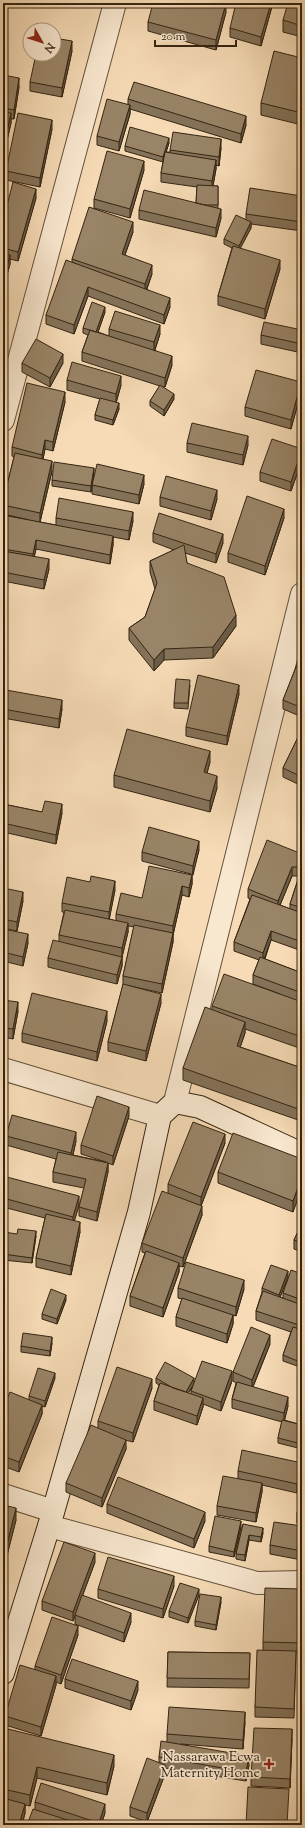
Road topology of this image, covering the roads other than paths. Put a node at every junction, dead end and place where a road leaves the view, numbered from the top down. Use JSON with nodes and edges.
{"nodes":[{"id":1,"x":115,"y":3,"type":"edge"},
{"id":2,"x":3,"y":420,"type":"edge"},
{"id":3,"x":302,"y":594,"type":"edge"},
{"id":4,"x":3,"y":1069,"type":"edge"},
{"id":5,"x":168,"y":1109,"type":"junction"},
{"id":6,"x":302,"y":1154,"type":"edge"},
{"id":7,"x":3,"y":1495,"type":"edge"},
{"id":8,"x":51,"y":1518,"type":"junction"},
{"id":9,"x":302,"y":1582,"type":"edge"},
{"id":10,"x":3,"y":1673,"type":"edge"}],
"edges":[{"from":1,"to":2,"type":"street"},
{"from":3,"to":5,"type":"street"},
{"from":4,"to":5,"type":"street"},
{"from":5,"to":6,"type":"street"},
{"from":5,"to":8,"type":"street"},
{"from":7,"to":8,"type":"street"},
{"from":8,"to":9,"type":"street"},
{"from":8,"to":10,"type":"street"}]}
